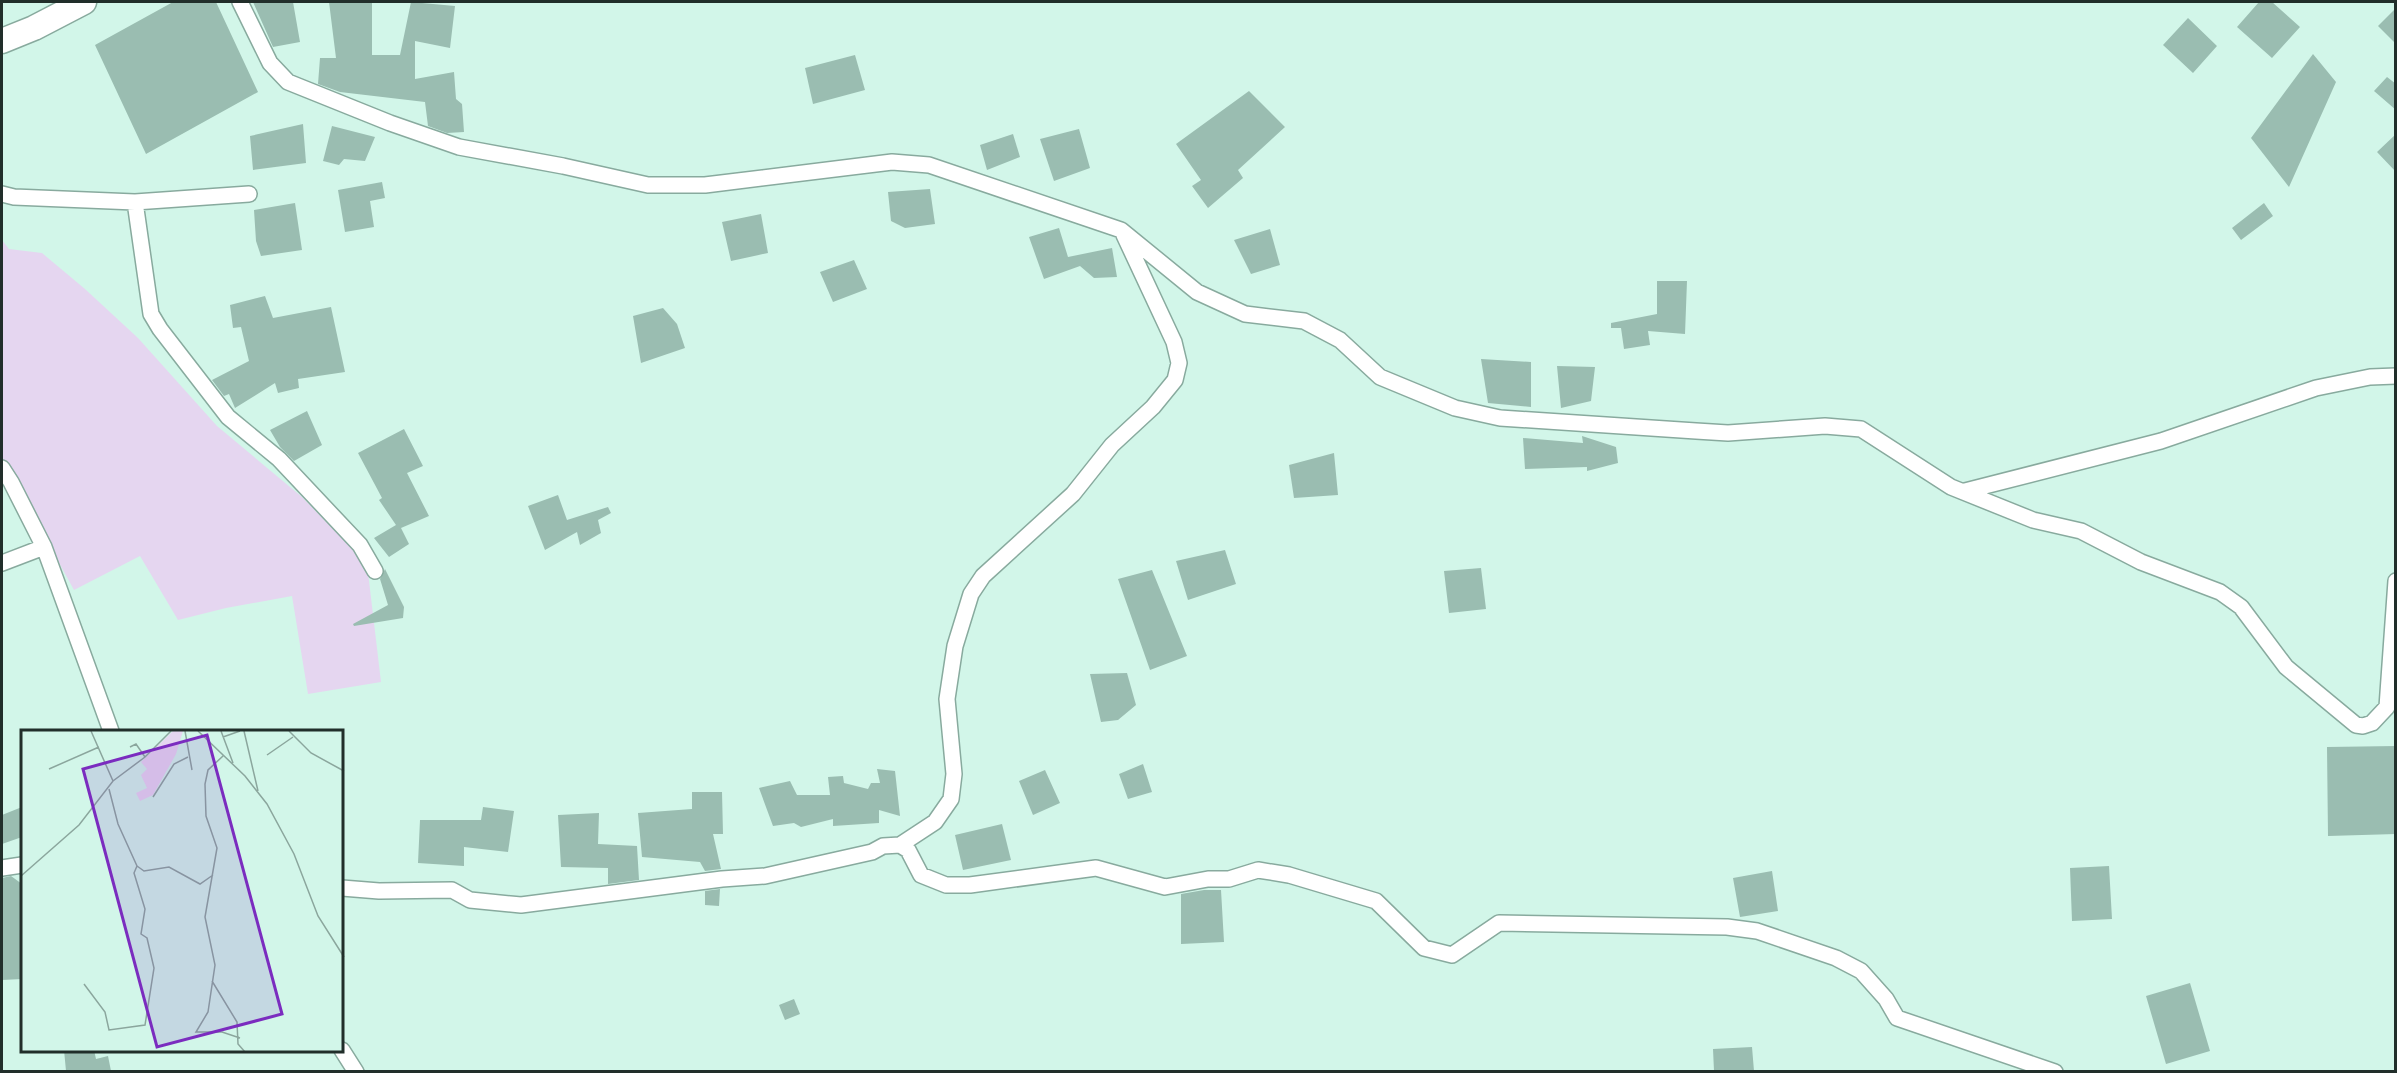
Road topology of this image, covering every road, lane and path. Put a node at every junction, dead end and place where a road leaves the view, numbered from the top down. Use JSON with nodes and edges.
{"nodes":[{"id":1,"x":84,"y":2,"type":"edge"},
{"id":2,"x":240,"y":2,"type":"edge"},
{"id":3,"x":2,"y":41,"type":"edge"},
{"id":4,"x":2,"y":194,"type":"edge"},
{"id":5,"x":249,"y":194,"type":"dead end"},
{"id":6,"x":135,"y":202,"type":"junction"},
{"id":7,"x":1121,"y":230,"type":"junction"},
{"id":8,"x":2396,"y":376,"type":"edge"},
{"id":9,"x":2,"y":468,"type":"edge"},
{"id":10,"x":1965,"y":491,"type":"junction"},
{"id":11,"x":44,"y":547,"type":"junction"},
{"id":12,"x":2,"y":563,"type":"edge"},
{"id":13,"x":375,"y":571,"type":"dead end"},
{"id":14,"x":2396,"y":581,"type":"edge"},
{"id":15,"x":111,"y":730,"type":"edge"},
{"id":16,"x":900,"y":844,"type":"junction"},
{"id":17,"x":21,"y":865,"type":"edge"},
{"id":18,"x":2,"y":868,"type":"edge"},
{"id":19,"x":344,"y":888,"type":"edge"},
{"id":20,"x":343,"y":1052,"type":"edge"},
{"id":21,"x":356,"y":1071,"type":"edge"},
{"id":22,"x":2055,"y":1071,"type":"edge"}],
"edges":[{"from":1,"to":3,"type":"main road"},
{"from":2,"to":7,"type":"street"},
{"from":4,"to":6,"type":"street"},
{"from":5,"to":6,"type":"street"},
{"from":6,"to":13,"type":"street"},
{"from":7,"to":10,"type":"street"},
{"from":7,"to":16,"type":"street"},
{"from":8,"to":10,"type":"street"},
{"from":9,"to":11,"type":"street"},
{"from":10,"to":14,"type":"street"},
{"from":11,"to":12,"type":"street"},
{"from":11,"to":15,"type":"street"},
{"from":16,"to":19,"type":"street"},
{"from":16,"to":22,"type":"street"},
{"from":17,"to":18,"type":"street"},
{"from":20,"to":21,"type":"street"}]}
